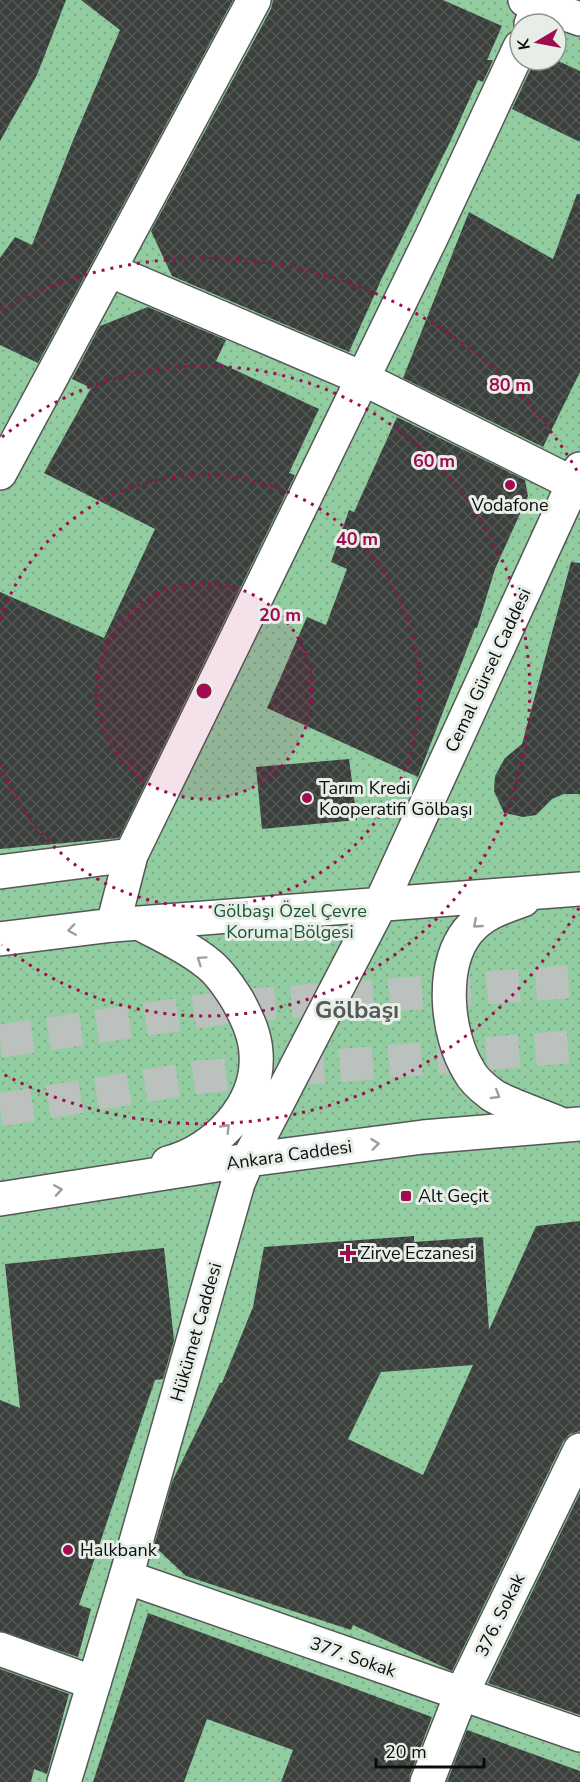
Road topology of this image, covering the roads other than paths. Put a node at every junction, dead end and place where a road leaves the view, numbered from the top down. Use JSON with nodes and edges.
{"nodes":[{"id":1,"x":254,"y":0,"type":"edge"},
{"id":2,"x":532,"y":10,"type":"edge"},
{"id":3,"x":580,"y":19,"type":"edge"},
{"id":4,"x":508,"y":72,"type":"edge"},
{"id":5,"x":109,"y":270,"type":"junction"},
{"id":6,"x":362,"y":378,"type":"junction"},
{"id":7,"x":0,"y":473,"type":"edge"},
{"id":8,"x":577,"y":477,"type":"edge"},
{"id":9,"x":131,"y":855,"type":"junction"},
{"id":10,"x":0,"y":872,"type":"edge"},
{"id":11,"x":580,"y":889,"type":"edge"},
{"id":12,"x":548,"y":891,"type":"junction"},
{"id":13,"x":381,"y":903,"type":"junction"},
{"id":14,"x":126,"y":924,"type":"junction"},
{"id":15,"x":0,"y":939,"type":"edge"},
{"id":16,"x":572,"y":1125,"type":"edge"},
{"id":17,"x":248,"y":1161,"type":"junction"},
{"id":18,"x":98,"y":1184,"type":"junction"},
{"id":19,"x":0,"y":1199,"type":"edge"},
{"id":20,"x":580,"y":1450,"type":"edge"},
{"id":21,"x":126,"y":1577,"type":"junction"},
{"id":22,"x":0,"y":1649,"type":"edge"},
{"id":23,"x":94,"y":1683,"type":"junction"},
{"id":24,"x":461,"y":1695,"type":"junction"},
{"id":25,"x":580,"y":1735,"type":"edge"},
{"id":26,"x":64,"y":1782,"type":"edge"},
{"id":27,"x":426,"y":1782,"type":"edge"}],
"edges":[{"from":1,"to":5,"type":"street"},
{"from":2,"to":3,"type":"street"},
{"from":4,"to":6,"type":"street"},
{"from":5,"to":6,"type":"street"},
{"from":5,"to":7,"type":"street"},
{"from":6,"to":8,"type":"street"},
{"from":6,"to":9,"type":"street"},
{"from":8,"to":13,"type":"street","name":"Cemal Gürsel Caddesi"},
{"from":9,"to":10,"type":"street"},
{"from":9,"to":14,"type":"street"},
{"from":11,"to":12,"type":"street"},
{"from":12,"to":13,"type":"street"},
{"from":12,"to":16,"type":"street","one_way":true},
{"from":13,"to":14,"type":"street"},
{"from":13,"to":17,"type":"street","name":"Hükümet Caddesi"},
{"from":14,"to":15,"type":"street","one_way":true},
{"from":18,"to":14,"type":"street","one_way":true},
{"from":17,"to":16,"type":"street","name":"Ankara Caddesi","one_way":true},
{"from":17,"to":18,"type":"street","name":"Ankara Caddesi"},
{"from":17,"to":21,"type":"street","name":"Hükümet Caddesi"},
{"from":19,"to":18,"type":"street","name":"Ankara Caddesi","one_way":true},
{"from":20,"to":24,"type":"street","name":"376. Sokak"},
{"from":21,"to":23,"type":"street","name":"Hükümet Caddesi"},
{"from":21,"to":24,"type":"street","name":"377. Sokak"},
{"from":22,"to":23,"type":"street"},
{"from":23,"to":26,"type":"street","name":"Hükümet Caddesi"},
{"from":24,"to":25,"type":"street","name":"377. Sokak"},
{"from":24,"to":27,"type":"street","name":"376. Sokak"}]}
